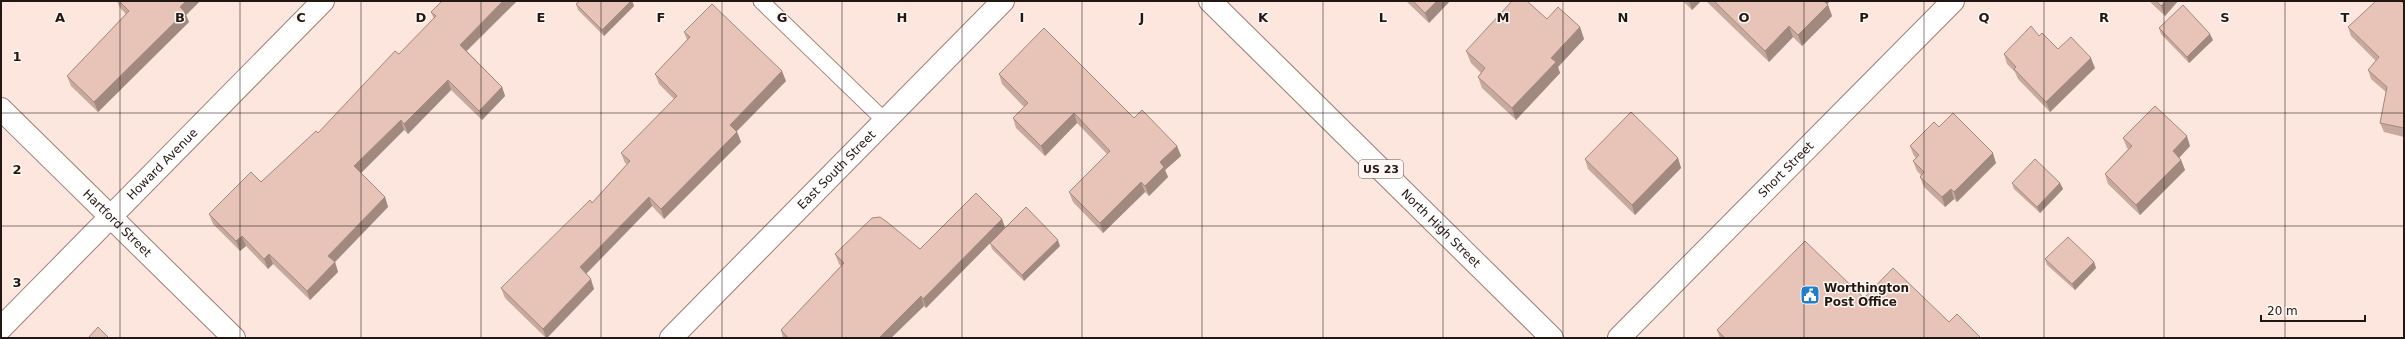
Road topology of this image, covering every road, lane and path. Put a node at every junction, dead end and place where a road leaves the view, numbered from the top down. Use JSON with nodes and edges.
{"nodes":[{"id":1,"x":324,"y":1,"type":"edge"},
{"id":2,"x":761,"y":1,"type":"edge"},
{"id":3,"x":1003,"y":1,"type":"edge"},
{"id":4,"x":1210,"y":1,"type":"edge"},
{"id":5,"x":1953,"y":1,"type":"edge"},
{"id":6,"x":1,"y":109,"type":"edge"},
{"id":7,"x":884,"y":120,"type":"junction"},
{"id":8,"x":111,"y":217,"type":"junction"},
{"id":9,"x":1,"y":328,"type":"edge"},
{"id":10,"x":234,"y":338,"type":"edge"},
{"id":11,"x":671,"y":338,"type":"edge"},
{"id":12,"x":1552,"y":338,"type":"edge"},
{"id":13,"x":1619,"y":338,"type":"edge"}],
"edges":[{"from":1,"to":8,"type":"street","name":"Howard Avenue"},
{"from":2,"to":7,"type":"lane"},
{"from":3,"to":7,"type":"street","name":"East South Street"},
{"from":4,"to":12,"type":"street","name":"North High Street","number":"US 23"},
{"from":5,"to":13,"type":"street","name":"Short Street"},
{"from":6,"to":8,"type":"street","name":"Hartford Street"},
{"from":7,"to":11,"type":"street","name":"East South Street"},
{"from":8,"to":9,"type":"street","name":"Howard Avenue"},
{"from":8,"to":10,"type":"street","name":"Hartford Street"}]}
